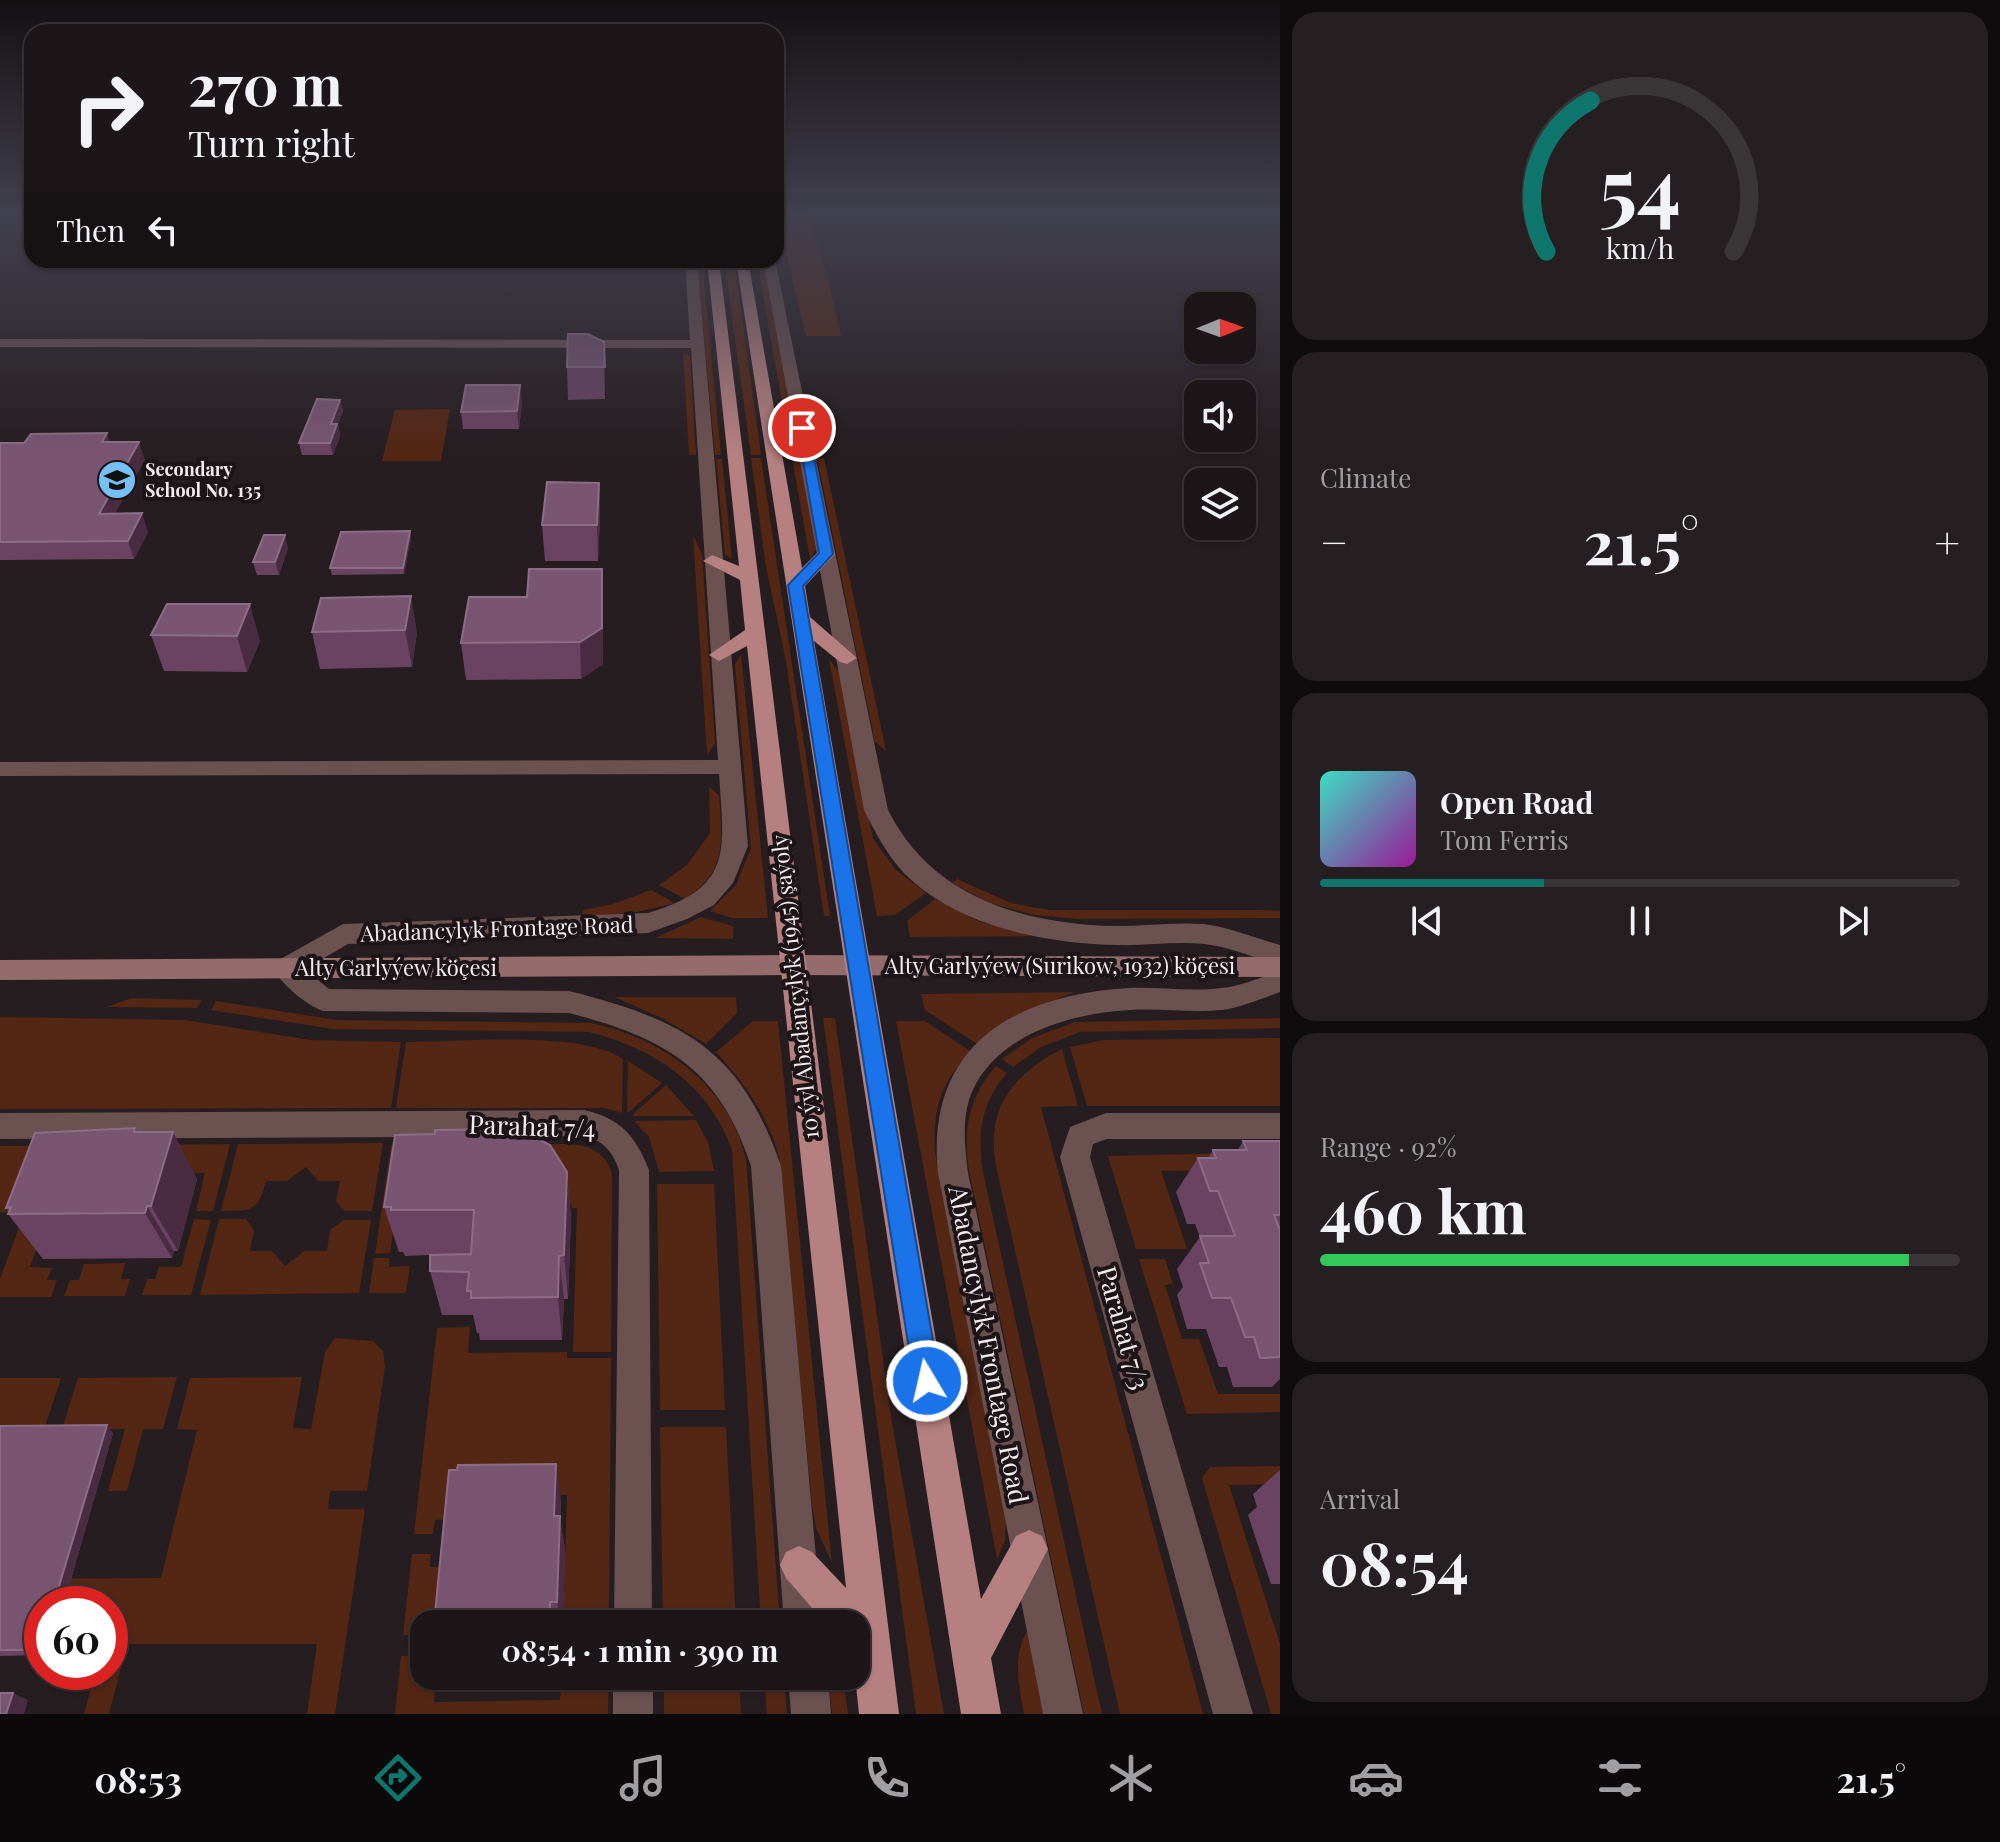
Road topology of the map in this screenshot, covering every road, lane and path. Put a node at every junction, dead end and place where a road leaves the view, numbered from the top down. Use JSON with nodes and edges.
{"nodes":[{"id":1,"x":693,"y":294,"type":"edge"},
{"id":2,"x":717,"y":294,"type":"edge"},
{"id":3,"x":748,"y":294,"type":"edge"},
{"id":4,"x":776,"y":294,"type":"edge"},
{"id":5,"x":0,"y":343,"type":"edge"},
{"id":6,"x":697,"y":344,"type":"junction"},
{"id":7,"x":826,"y":554,"type":"junction"},
{"id":8,"x":712,"y":561,"type":"junction"},
{"id":9,"x":749,"y":577,"type":"junction"},
{"id":10,"x":795,"y":585,"type":"junction"},
{"id":11,"x":801,"y":619,"type":"junction"},
{"id":12,"x":756,"y":632,"type":"junction"},
{"id":13,"x":719,"y":655,"type":"junction"},
{"id":14,"x":847,"y":658,"type":"junction"},
{"id":15,"x":728,"y":767,"type":"junction"},
{"id":16,"x":0,"y":769,"type":"edge"},
{"id":17,"x":1280,"y":955,"type":"edge"},
{"id":18,"x":792,"y":965,"type":"junction"},
{"id":19,"x":858,"y":965,"type":"junction"},
{"id":20,"x":1280,"y":967,"type":"edge"},
{"id":21,"x":286,"y":968,"type":"junction"},
{"id":22,"x":0,"y":970,"type":"edge"},
{"id":23,"x":1280,"y":981,"type":"edge"},
{"id":24,"x":0,"y":1126,"type":"edge"},
{"id":25,"x":1280,"y":1126,"type":"edge"},
{"id":26,"x":1029,"y":1549,"type":"junction"},
{"id":27,"x":799,"y":1565,"type":"junction"},
{"id":28,"x":633,"y":1610,"type":"edge"},
{"id":29,"x":802,"y":1610,"type":"edge"},
{"id":30,"x":840,"y":1610,"type":"edge"},
{"id":31,"x":858,"y":1610,"type":"edge"},
{"id":32,"x":972,"y":1655,"type":"junction"},
{"id":33,"x":870,"y":1675,"type":"edge"},
{"id":34,"x":633,"y":1690,"type":"edge"},
{"id":35,"x":809,"y":1690,"type":"edge"},
{"id":36,"x":633,"y":1714,"type":"edge"},
{"id":37,"x":811,"y":1714,"type":"edge"},
{"id":38,"x":879,"y":1714,"type":"edge"},
{"id":39,"x":981,"y":1714,"type":"edge"},
{"id":40,"x":1063,"y":1714,"type":"edge"},
{"id":41,"x":1233,"y":1714,"type":"edge"}],
"edges":[{"from":1,"to":6,"type":"street","name":"Abadancylyk Frontage Road"},
{"from":2,"to":9,"type":"main road","name":"10 ýyl Abadançylyk (1945) şaýoly"},
{"from":3,"to":10,"type":"main road"},
{"from":4,"to":7,"type":"street"},
{"from":5,"to":6,"type":"street"},
{"from":6,"to":8,"type":"street","name":"Abadancylyk Frontage Road"},
{"from":7,"to":10,"type":"main road"},
{"from":7,"to":14,"type":"street"},
{"from":8,"to":9,"type":"main road"},
{"from":8,"to":13,"type":"street","name":"Abadancylyk Frontage Road"},
{"from":9,"to":12,"type":"main road","name":"10 ýyl Abadançylyk (1945) şaýoly"},
{"from":10,"to":11,"type":"main road"},
{"from":11,"to":14,"type":"main road"},
{"from":11,"to":19,"type":"main road"},
{"from":12,"to":13,"type":"main road"},
{"from":12,"to":18,"type":"main road","name":"10 ýyl Abadançylyk (1945) şaýoly"},
{"from":13,"to":15,"type":"street","name":"Abadancylyk Frontage Road"},
{"from":14,"to":17,"type":"street"},
{"from":15,"to":16,"type":"street"},
{"from":15,"to":21,"type":"street","name":"Abadancylyk Frontage Road"},
{"from":18,"to":19,"type":"street","name":"Alty Garlyýew (Surikow, 1932) köçesi"},
{"from":18,"to":21,"type":"street","name":"Alty Garlyýew köçesi"},
{"from":18,"to":31,"type":"main road","name":"10 ýyl Abadançylyk (1945) şaýoly"},
{"from":19,"to":20,"type":"street","name":"Alty Garlyýew (Surikow, 1932) köçesi"},
{"from":19,"to":32,"type":"main road"},
{"from":21,"to":22,"type":"street","name":"Alty Garlyýew köçesi"},
{"from":21,"to":27,"type":"street"},
{"from":23,"to":26,"type":"street","name":"Abadancylyk Frontage Road"},
{"from":24,"to":28,"type":"street","name":"Parahat 7/4"},
{"from":25,"to":41,"type":"street","name":"Parahat 7/3"},
{"from":26,"to":32,"type":"main road"},
{"from":26,"to":40,"type":"street","name":"Abadancylyk Frontage Road"},
{"from":27,"to":29,"type":"street"},
{"from":27,"to":30,"type":"main road"},
{"from":32,"to":39,"type":"main road"},
{"from":33,"to":38,"type":"main road","name":"10 ýyl Abadançylyk (1945) şaýoly"},
{"from":34,"to":36,"type":"street"},
{"from":35,"to":37,"type":"street"}]}
